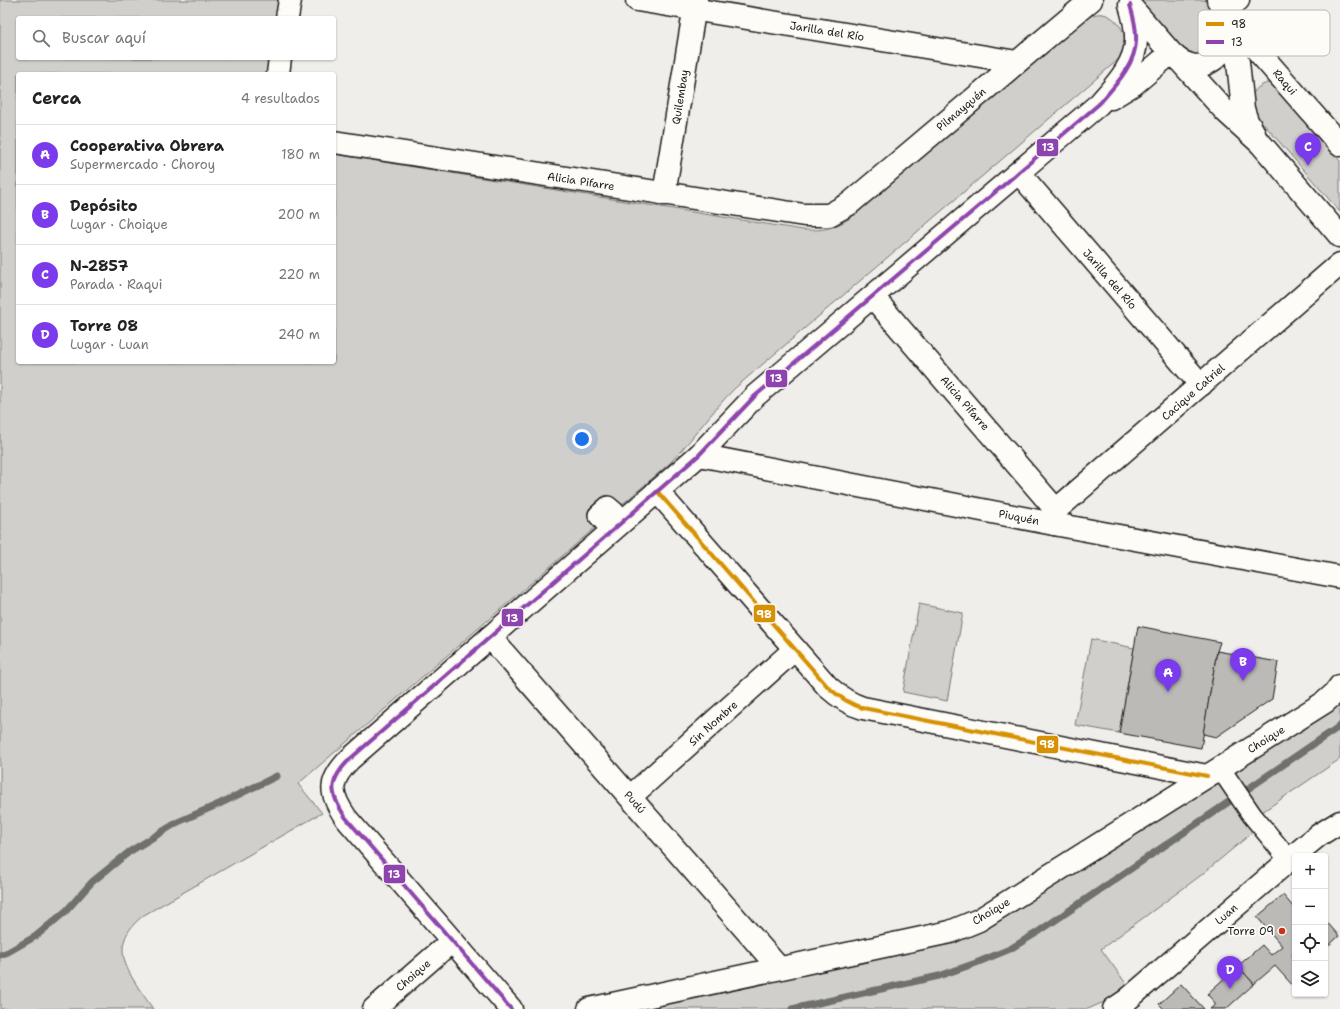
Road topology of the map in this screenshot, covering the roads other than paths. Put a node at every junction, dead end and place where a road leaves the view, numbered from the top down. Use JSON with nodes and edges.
{"nodes":[{"id":1,"x":290,"y":0,"type":"edge"},
{"id":2,"x":637,"y":0,"type":"edge"},
{"id":3,"x":1091,"y":0,"type":"edge"},
{"id":4,"x":1128,"y":3,"type":"edge"},
{"id":5,"x":695,"y":5,"type":"edge"},
{"id":6,"x":287,"y":16,"type":"edge"},
{"id":7,"x":1217,"y":56,"type":"edge"},
{"id":8,"x":1237,"y":56,"type":"edge"},
{"id":9,"x":1264,"y":56,"type":"edge"},
{"id":10,"x":1175,"y":57,"type":"junction"},
{"id":11,"x":280,"y":60,"type":"edge"},
{"id":12,"x":1017,"y":62,"type":"junction"},
{"id":13,"x":278,"y":72,"type":"edge"},
{"id":14,"x":1099,"y":104,"type":"junction"},
{"id":15,"x":336,"y":142,"type":"edge"},
{"id":16,"x":1261,"y":144,"type":"junction"},
{"id":17,"x":1340,"y":145,"type":"edge"},
{"id":18,"x":1019,"y":173,"type":"junction"},
{"id":19,"x":664,"y":194,"type":"junction"},
{"id":20,"x":828,"y":215,"type":"joint"},
{"id":21,"x":1340,"y":236,"type":"edge"},
{"id":22,"x":1340,"y":264,"type":"edge"},
{"id":23,"x":873,"y":296,"type":"junction"},
{"id":24,"x":1201,"y":385,"type":"junction"},
{"id":25,"x":699,"y":455,"type":"junction"},
{"id":26,"x":657,"y":491,"type":"junction"},
{"id":27,"x":1055,"y":517,"type":"junction"},
{"id":28,"x":1340,"y":578,"type":"edge"},
{"id":29,"x":490,"y":637,"type":"junction"},
{"id":30,"x":795,"y":649,"type":"junction"},
{"id":31,"x":1340,"y":686,"type":"edge"},
{"id":32,"x":1218,"y":776,"type":"junction"},
{"id":33,"x":630,"y":797,"type":"junction"},
{"id":34,"x":1340,"y":822,"type":"edge"},
{"id":35,"x":1290,"y":860,"type":"junction"},
{"id":36,"x":452,"y":941,"type":"junction"},
{"id":37,"x":779,"y":968,"type":"junction"},
{"id":38,"x":1123,"y":1006,"type":"edge"},
{"id":39,"x":374,"y":1009,"type":"edge"},
{"id":40,"x":511,"y":1009,"type":"edge"},
{"id":41,"x":589,"y":1009,"type":"edge"}],
"edges":[{"from":1,"to":6,"type":"street"},
{"from":2,"to":5,"type":"street","name":"Jarilla del Río"},
{"from":3,"to":12,"type":"street","name":"Pilmayquén"},
{"from":4,"to":10,"type":"street"},
{"from":4,"to":14,"type":"street"},
{"from":5,"to":12,"type":"street","name":"Jarilla del Río"},
{"from":5,"to":19,"type":"street","name":"Quilembay"},
{"from":7,"to":10,"type":"street"},
{"from":8,"to":16,"type":"street"},
{"from":9,"to":17,"type":"street","name":"Raqui"},
{"from":10,"to":14,"type":"street"},
{"from":10,"to":16,"type":"street"},
{"from":11,"to":13,"type":"street"},
{"from":12,"to":20,"type":"street","name":"Pilmayquén"},
{"from":14,"to":18,"type":"street"},
{"from":15,"to":19,"type":"street","name":"Alicia Pifarre"},
{"from":16,"to":21,"type":"street"},
{"from":18,"to":23,"type":"street"},
{"from":18,"to":24,"type":"street","name":"Jarilla del Río"},
{"from":19,"to":20,"type":"street","name":"Alicia Pifarre"},
{"from":22,"to":24,"type":"street","name":"Cacique Catriel"},
{"from":23,"to":25,"type":"street"},
{"from":23,"to":27,"type":"street","name":"Alicia Pifarre"},
{"from":24,"to":27,"type":"street","name":"Cacique Catriel"},
{"from":25,"to":26,"type":"street"},
{"from":25,"to":27,"type":"street","name":"Piuquén"},
{"from":26,"to":29,"type":"street"},
{"from":26,"to":30,"type":"street"},
{"from":27,"to":28,"type":"street","name":"Piuquén"},
{"from":29,"to":33,"type":"street","name":"Pudú"},
{"from":29,"to":36,"type":"street"},
{"from":30,"to":32,"type":"street"},
{"from":30,"to":33,"type":"street","name":"Sin Nombre"},
{"from":31,"to":32,"type":"street","name":"Choique"},
{"from":32,"to":35,"type":"street"},
{"from":32,"to":37,"type":"street","name":"Choique"},
{"from":33,"to":37,"type":"street","name":"Pudú"},
{"from":34,"to":35,"type":"street","name":"Luan"},
{"from":35,"to":38,"type":"street","name":"Luan"},
{"from":36,"to":39,"type":"street","name":"Choique"},
{"from":36,"to":40,"type":"street"},
{"from":37,"to":41,"type":"street","name":"Choique"}]}
